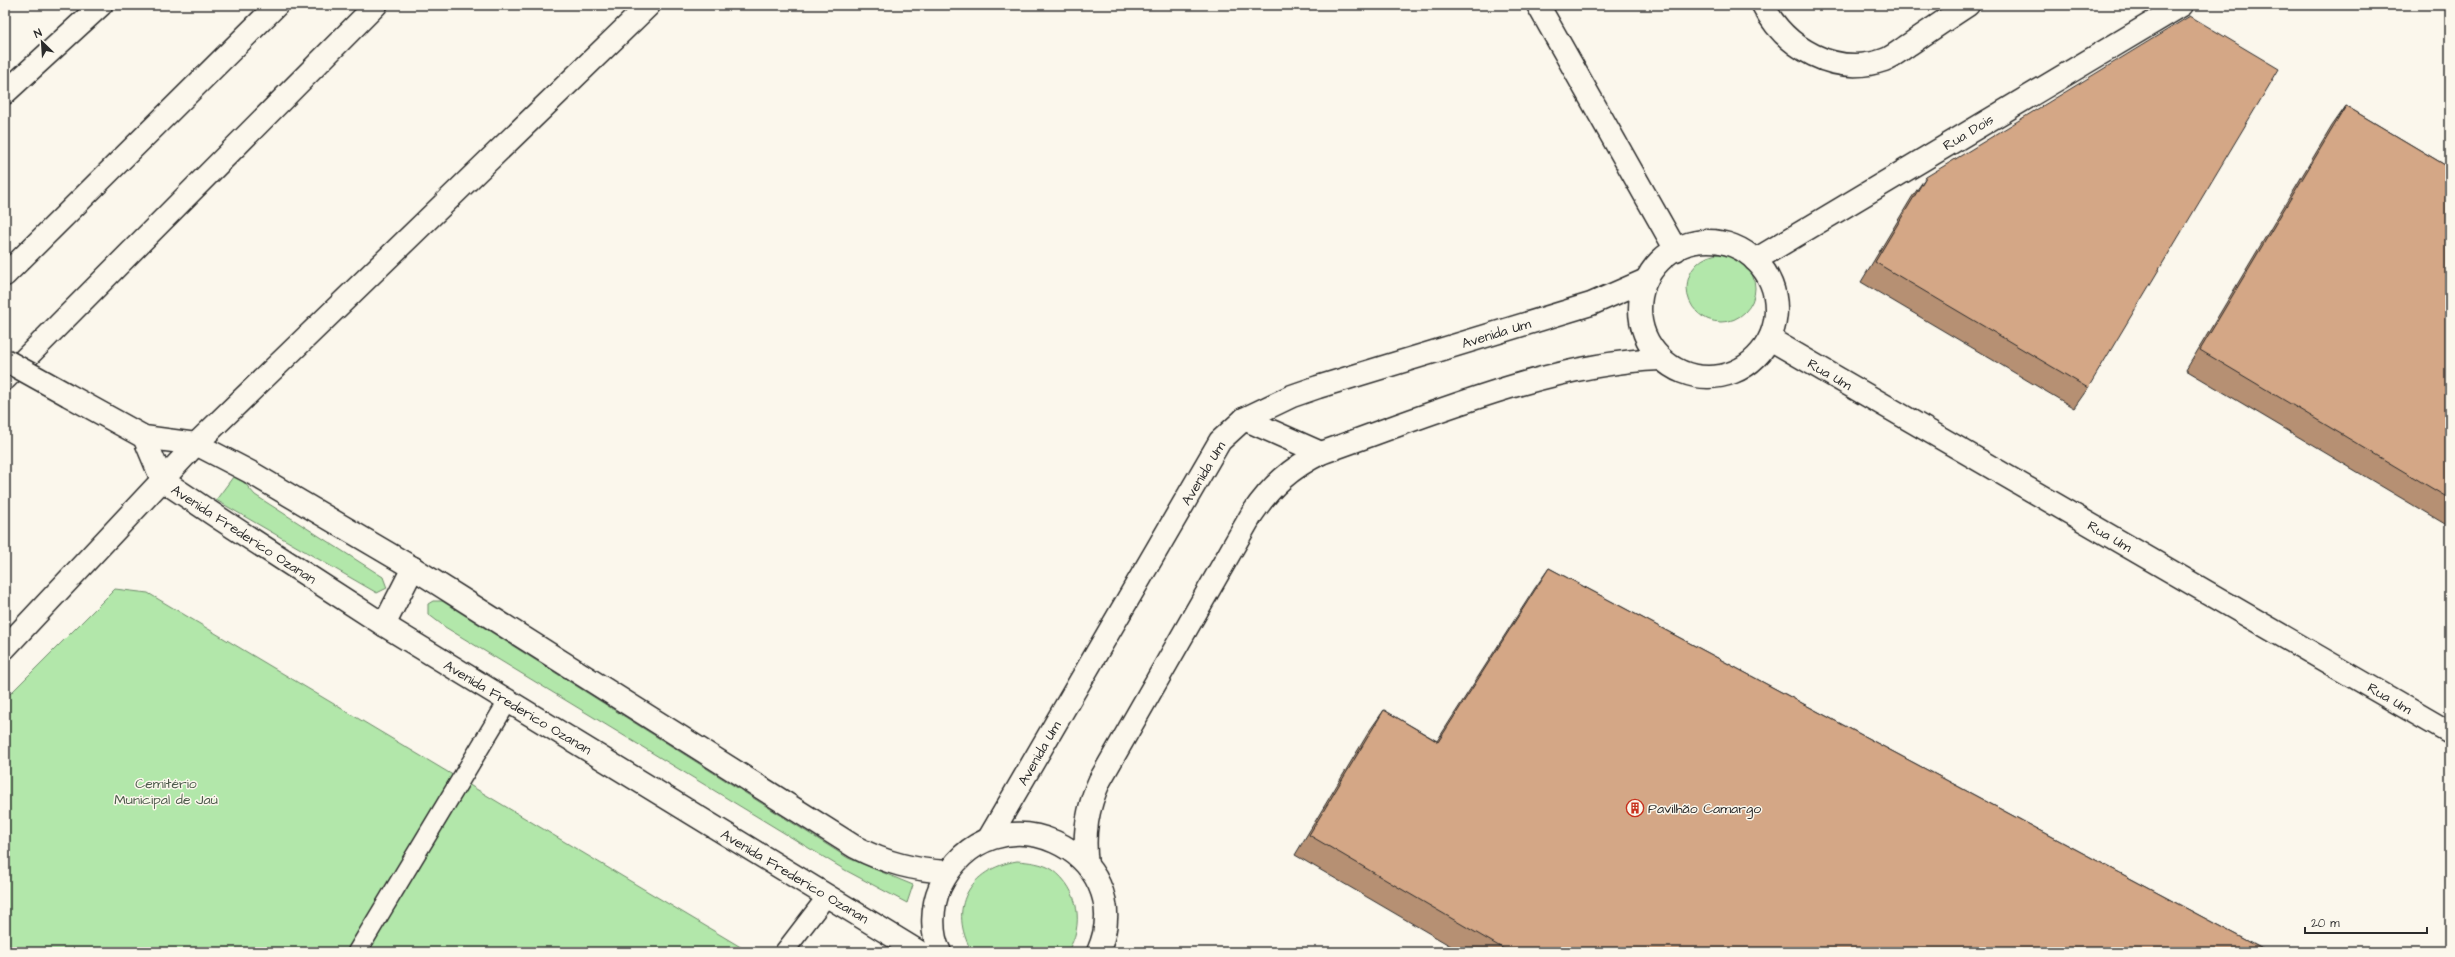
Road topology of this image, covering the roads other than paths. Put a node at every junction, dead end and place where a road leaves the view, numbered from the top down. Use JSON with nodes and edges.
{"nodes":[{"id":1,"x":101,"y":5,"type":"edge"},
{"id":2,"x":276,"y":5,"type":"edge"},
{"id":3,"x":376,"y":5,"type":"edge"},
{"id":4,"x":648,"y":5,"type":"edge"},
{"id":5,"x":1538,"y":5,"type":"edge"},
{"id":6,"x":1762,"y":5,"type":"edge"},
{"id":7,"x":1968,"y":5,"type":"edge"},
{"id":8,"x":2182,"y":5,"type":"edge"},
{"id":9,"x":5,"y":94,"type":"edge"},
{"id":10,"x":1676,"y":250,"type":"junction"},
{"id":11,"x":1755,"y":260,"type":"junction"},
{"id":12,"x":5,"y":274,"type":"edge"},
{"id":13,"x":1646,"y":280,"type":"junction"},
{"id":14,"x":1770,"y":339,"type":"junction"},
{"id":15,"x":1661,"y":359,"type":"junction"},
{"id":16,"x":5,"y":360,"type":"edge"},
{"id":17,"x":5,"y":379,"type":"edge"},
{"id":18,"x":1244,"y":419,"type":"junction"},
{"id":19,"x":144,"y":437,"type":"junction"},
{"id":20,"x":196,"y":444,"type":"junction"},
{"id":21,"x":1321,"y":453,"type":"junction"},
{"id":22,"x":162,"y":480,"type":"junction"},
{"id":23,"x":413,"y":568,"type":"junction"},
{"id":24,"x":384,"y":625,"type":"junction"},
{"id":25,"x":5,"y":648,"type":"edge"},
{"id":26,"x":508,"y":701,"type":"junction"},
{"id":27,"x":2450,"y":733,"type":"edge"},
{"id":28,"x":989,"y":838,"type":"junction"},
{"id":29,"x":1087,"y":865,"type":"junction"},
{"id":30,"x":948,"y":872,"type":"junction"},
{"id":31,"x":827,"y":896,"type":"junction"},
{"id":32,"x":1102,"y":949,"type":"edge"},
{"id":33,"x":357,"y":952,"type":"edge"},
{"id":34,"x":784,"y":952,"type":"edge"},
{"id":35,"x":919,"y":952,"type":"edge"},
{"id":36,"x":940,"y":952,"type":"edge"}],
"edges":[{"from":1,"to":9,"type":"main road"},
{"from":2,"to":12,"type":"main road"},
{"from":3,"to":17,"type":"main road"},
{"from":4,"to":20,"type":"main road"},
{"from":5,"to":10,"type":"main road"},
{"from":6,"to":7,"type":"main road"},
{"from":8,"to":11,"type":"main road","name":"Rua Dois"},
{"from":10,"to":11,"type":"main road"},
{"from":10,"to":13,"type":"main road"},
{"from":11,"to":14,"type":"main road"},
{"from":13,"to":15,"type":"main road"},
{"from":13,"to":18,"type":"main road","name":"Avenida Um"},
{"from":14,"to":15,"type":"main road"},
{"from":14,"to":27,"type":"main road","name":"Rua Um"},
{"from":15,"to":21,"type":"main road"},
{"from":16,"to":19,"type":"main road","bridge":true},
{"from":18,"to":21,"type":"main road"},
{"from":18,"to":28,"type":"main road","name":"Avenida Um"},
{"from":19,"to":20,"type":"main road"},
{"from":19,"to":22,"type":"main road","name":"Avenida Frederico Ozanan"},
{"from":20,"to":22,"type":"main road"},
{"from":20,"to":23,"type":"main road"},
{"from":21,"to":29,"type":"main road"},
{"from":22,"to":24,"type":"main road","name":"Avenida Frederico Ozanan"},
{"from":22,"to":25,"type":"main road"},
{"from":23,"to":24,"type":"main road"},
{"from":23,"to":30,"type":"main road"},
{"from":24,"to":26,"type":"main road","name":"Avenida Frederico Ozanan"},
{"from":26,"to":31,"type":"main road","name":"Avenida Frederico Ozanan"},
{"from":26,"to":33,"type":"lane"},
{"from":28,"to":29,"type":"main road"},
{"from":28,"to":30,"type":"main road"},
{"from":29,"to":32,"type":"main road"},
{"from":30,"to":36,"type":"main road"},
{"from":31,"to":34,"type":"lane"},
{"from":31,"to":35,"type":"main road","name":"Avenida Frederico Ozanan"}]}
